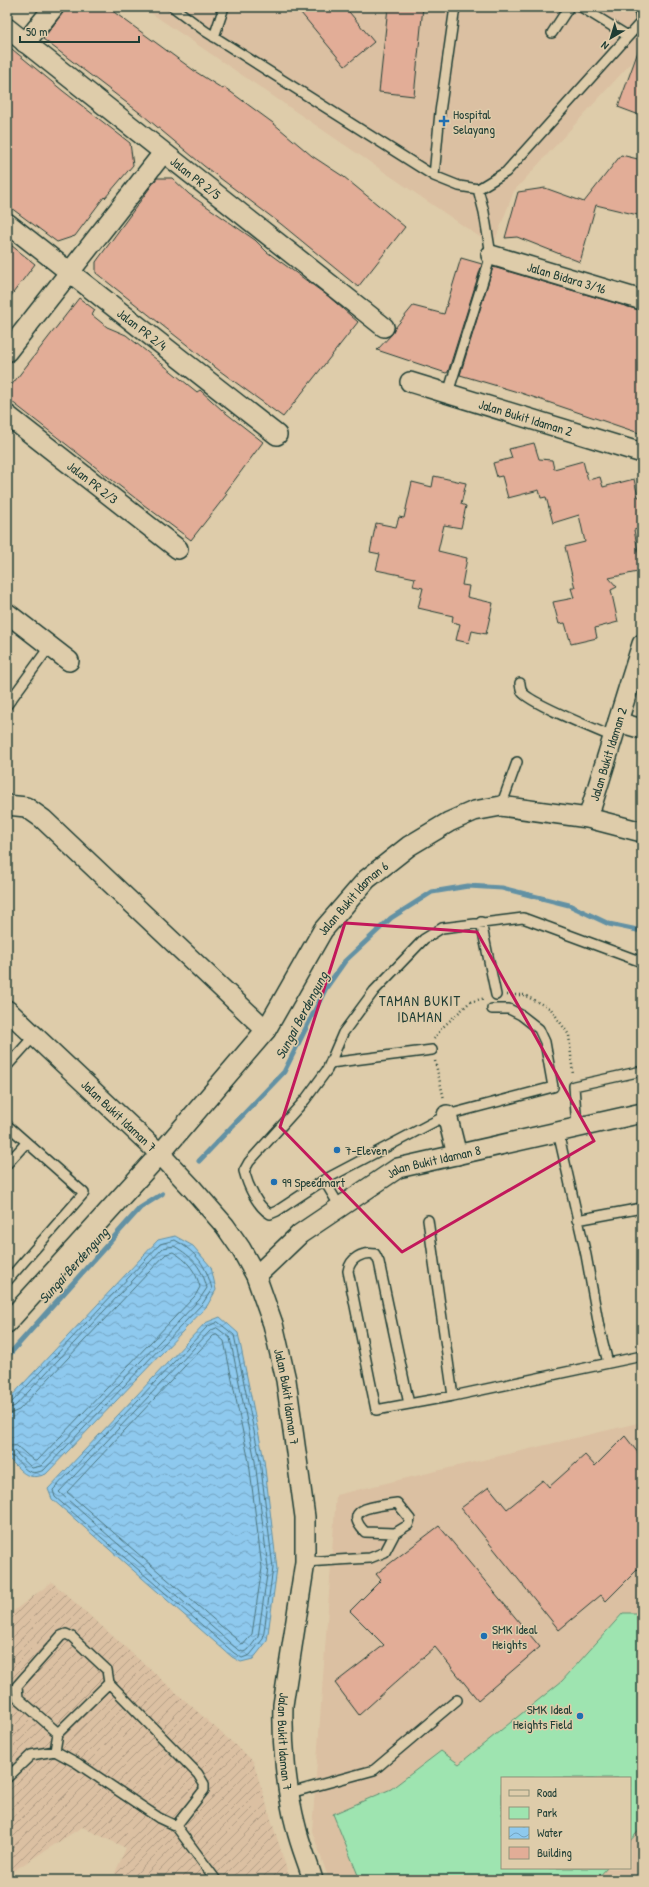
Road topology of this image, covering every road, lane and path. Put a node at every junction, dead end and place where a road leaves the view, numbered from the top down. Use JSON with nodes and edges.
{"nodes":[{"id":1,"x":54,"y":7,"type":"edge"},
{"id":2,"x":173,"y":7,"type":"edge"},
{"id":3,"x":220,"y":7,"type":"edge"},
{"id":4,"x":455,"y":7,"type":"edge"},
{"id":5,"x":569,"y":7,"type":"edge"},
{"id":6,"x":581,"y":7,"type":"edge"},
{"id":7,"x":639,"y":7,"type":"edge"},
{"id":8,"x":642,"y":22,"type":"edge"},
{"id":9,"x":7,"y":28,"type":"edge"},
{"id":10,"x":552,"y":33,"type":"dead end"},
{"id":11,"x":628,"y":36,"type":"junction"},
{"id":12,"x":214,"y":37,"type":"junction"},
{"id":13,"x":25,"y":43,"type":"junction"},
{"id":14,"x":163,"y":153,"type":"junction"},
{"id":15,"x":434,"y":176,"type":"junction"},
{"id":16,"x":478,"y":189,"type":"junction"},
{"id":17,"x":7,"y":223,"type":"edge"},
{"id":18,"x":491,"y":255,"type":"junction"},
{"id":19,"x":70,"y":273,"type":"junction"},
{"id":20,"x":642,"y":300,"type":"edge"},
{"id":21,"x":384,"y":327,"type":"dead end"},
{"id":22,"x":7,"y":352,"type":"edge"},
{"id":23,"x":410,"y":382,"type":"dead end"},
{"id":24,"x":448,"y":393,"type":"junction"},
{"id":25,"x":7,"y":416,"type":"edge"},
{"id":26,"x":277,"y":436,"type":"dead end"},
{"id":27,"x":642,"y":452,"type":"edge"},
{"id":28,"x":178,"y":549,"type":"dead end"},
{"id":29,"x":7,"y":613,"type":"edge"},
{"id":30,"x":642,"y":644,"type":"edge"},
{"id":31,"x":50,"y":646,"type":"junction"},
{"id":32,"x":69,"y":661,"type":"dead end"},
{"id":33,"x":520,"y":683,"type":"dead end"},
{"id":34,"x":7,"y":705,"type":"edge"},
{"id":35,"x":615,"y":730,"type":"junction"},
{"id":36,"x":642,"y":730,"type":"edge"},
{"id":37,"x":517,"y":762,"type":"dead end"},
{"id":38,"x":7,"y":805,"type":"edge"},
{"id":39,"x":501,"y":806,"type":"junction"},
{"id":40,"x":588,"y":818,"type":"junction"},
{"id":41,"x":642,"y":832,"type":"edge"},
{"id":42,"x":481,"y":922,"type":"junction"},
{"id":43,"x":642,"y":962,"type":"edge"},
{"id":44,"x":496,"y":995,"type":"joint"},
{"id":45,"x":492,"y":1009,"type":"dead end"},
{"id":46,"x":7,"y":1010,"type":"edge"},
{"id":47,"x":266,"y":1030,"type":"junction"},
{"id":48,"x":35,"y":1036,"type":"junction"},
{"id":49,"x":432,"y":1050,"type":"junction"},
{"id":50,"x":330,"y":1063,"type":"junction"},
{"id":51,"x":7,"y":1066,"type":"edge"},
{"id":52,"x":642,"y":1071,"type":"edge"},
{"id":53,"x":642,"y":1113,"type":"edge"},
{"id":54,"x":448,"y":1115,"type":"junction"},
{"id":55,"x":7,"y":1125,"type":"edge"},
{"id":56,"x":577,"y":1128,"type":"junction"},
{"id":57,"x":558,"y":1132,"type":"junction"},
{"id":58,"x":26,"y":1143,"type":"junction"},
{"id":59,"x":160,"y":1154,"type":"junction"},
{"id":60,"x":457,"y":1155,"type":"junction"},
{"id":61,"x":7,"y":1164,"type":"edge"},
{"id":62,"x":324,"y":1180,"type":"junction"},
{"id":63,"x":340,"y":1207,"type":"junction"},
{"id":64,"x":642,"y":1208,"type":"edge"},
{"id":65,"x":428,"y":1220,"type":"dead end"},
{"id":66,"x":577,"y":1220,"type":"junction"},
{"id":67,"x":256,"y":1276,"type":"junction"},
{"id":68,"x":7,"y":1281,"type":"edge"},
{"id":69,"x":7,"y":1323,"type":"edge"},
{"id":70,"x":642,"y":1356,"type":"edge"},
{"id":71,"x":608,"y":1363,"type":"junction"},
{"id":72,"x":453,"y":1396,"type":"junction"},
{"id":73,"x":409,"y":1404,"type":"junction"},
{"id":74,"x":395,"y":1533,"type":"junction"},
{"id":75,"x":305,"y":1562,"type":"junction"},
{"id":76,"x":109,"y":1683,"type":"junction"},
{"id":77,"x":456,"y":1700,"type":"dead end"},
{"id":78,"x":58,"y":1733,"type":"junction"},
{"id":79,"x":55,"y":1751,"type":"junction"},
{"id":80,"x":7,"y":1778,"type":"edge"},
{"id":81,"x":290,"y":1793,"type":"junction"},
{"id":82,"x":176,"y":1826,"type":"junction"},
{"id":83,"x":216,"y":1880,"type":"edge"},
{"id":84,"x":313,"y":1880,"type":"edge"}],
"edges":[{"from":1,"to":13,"type":"street"},
{"from":2,"to":12,"type":"lane"},
{"from":3,"to":12,"type":"lane"},
{"from":4,"to":15,"type":"lane"},
{"from":5,"to":10,"type":"lane"},
{"from":6,"to":11,"type":"lane"},
{"from":7,"to":8,"type":"lane"},
{"from":8,"to":11,"type":"lane"},
{"from":9,"to":13,"type":"street","name":"Jalan PR 2/5"},
{"from":11,"to":16,"type":"lane"},
{"from":12,"to":15,"type":"lane"},
{"from":13,"to":14,"type":"street","name":"Jalan PR 2/5"},
{"from":14,"to":19,"type":"street"},
{"from":14,"to":21,"type":"street","name":"Jalan PR 2/5"},
{"from":15,"to":16,"type":"lane"},
{"from":16,"to":18,"type":"lane"},
{"from":17,"to":19,"type":"street","name":"Jalan PR 2/4"},
{"from":18,"to":20,"type":"street","name":"Jalan Bidara 3/16"},
{"from":18,"to":24,"type":"lane"},
{"from":19,"to":22,"type":"street"},
{"from":19,"to":26,"type":"street","name":"Jalan PR 2/4"},
{"from":23,"to":24,"type":"street","name":"Jalan Bukit Idaman 2"},
{"from":24,"to":27,"type":"street","name":"Jalan Bukit Idaman 2"},
{"from":25,"to":28,"type":"street","name":"Jalan PR 2/3"},
{"from":29,"to":31,"type":"street"},
{"from":30,"to":35,"type":"street","name":"Jalan Bukit Idaman 2"},
{"from":31,"to":32,"type":"street"},
{"from":31,"to":34,"type":"lane"},
{"from":33,"to":35,"type":"lane"},
{"from":35,"to":36,"type":"street"},
{"from":35,"to":40,"type":"street","name":"Jalan Bukit Idaman 2"},
{"from":37,"to":39,"type":"lane"},
{"from":38,"to":47,"type":"street"},
{"from":39,"to":40,"type":"street","name":"Jalan Bukit Idaman 6"},
{"from":39,"to":47,"type":"street","name":"Jalan Bukit Idaman 6"},
{"from":40,"to":41,"type":"street","name":"Jalan Bukit Idaman 6"},
{"from":42,"to":43,"type":"lane"},
{"from":42,"to":44,"type":"lane"},
{"from":42,"to":50,"type":"lane"},
{"from":44,"to":49,"type":"path"},
{"from":45,"to":54,"type":"lane"},
{"from":46,"to":48,"type":"street","name":"Jalan Bukit Idaman 7"},
{"from":47,"to":59,"type":"street","name":"Jalan Bukit Idaman 6"},
{"from":48,"to":51,"type":"lane"},
{"from":48,"to":59,"type":"street","name":"Jalan Bukit Idaman 7"},
{"from":49,"to":50,"type":"lane"},
{"from":49,"to":54,"type":"path"},
{"from":50,"to":62,"type":"lane"},
{"from":52,"to":56,"type":"lane"},
{"from":53,"to":56,"type":"street","name":"Jalan Bukit Idaman 8"},
{"from":54,"to":60,"type":"street"},
{"from":54,"to":62,"type":"lane"},
{"from":55,"to":58,"type":"lane"},
{"from":56,"to":57,"type":"street","name":"Jalan Bukit Idaman 8"},
{"from":57,"to":60,"type":"street","name":"Jalan Bukit Idaman 8"},
{"from":57,"to":66,"type":"lane"},
{"from":58,"to":61,"type":"lane"},
{"from":58,"to":68,"type":"lane"},
{"from":59,"to":67,"type":"street","name":"Jalan Bukit Idaman 7"},
{"from":59,"to":69,"type":"street","name":"Jalan Bukit Idaman 6"},
{"from":60,"to":63,"type":"street","name":"Jalan Bukit Idaman 8"},
{"from":62,"to":63,"type":"lane"},
{"from":63,"to":67,"type":"street","name":"Jalan Bukit Idaman 8"},
{"from":64,"to":66,"type":"lane"},
{"from":65,"to":72,"type":"lane"},
{"from":66,"to":71,"type":"lane"},
{"from":67,"to":75,"type":"street","name":"Jalan Bukit Idaman 7"},
{"from":70,"to":71,"type":"lane"},
{"from":71,"to":72,"type":"lane"},
{"from":72,"to":73,"type":"lane"},
{"from":73,"to":73,"type":"lane"},
{"from":74,"to":74,"type":"lane"},
{"from":74,"to":75,"type":"lane"},
{"from":75,"to":81,"type":"street","name":"Jalan Bukit Idaman 7"},
{"from":76,"to":78,"type":"lane"},
{"from":76,"to":78,"type":"lane"},
{"from":76,"to":82,"type":"lane"},
{"from":77,"to":81,"type":"lane"},
{"from":78,"to":79,"type":"lane"},
{"from":79,"to":80,"type":"lane"},
{"from":79,"to":82,"type":"lane"},
{"from":81,"to":84,"type":"street","name":"Jalan Bukit Idaman 7"},
{"from":82,"to":83,"type":"lane"}]}
